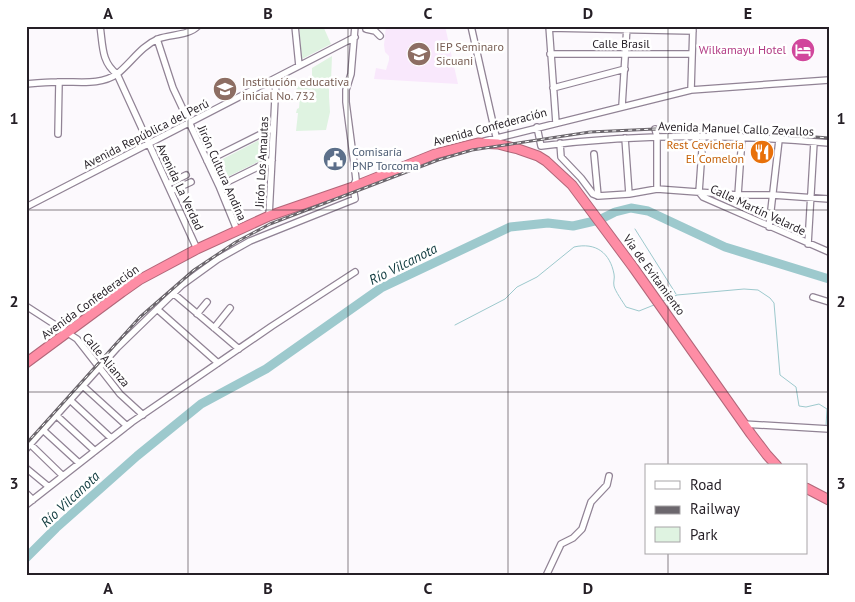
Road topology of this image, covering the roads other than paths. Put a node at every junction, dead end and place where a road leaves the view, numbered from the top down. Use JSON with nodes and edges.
{"nodes":[{"id":1,"x":100,"y":26,"type":"edge"},
{"id":2,"x":198,"y":26,"type":"edge"},
{"id":3,"x":295,"y":26,"type":"edge"},
{"id":4,"x":355,"y":26,"type":"edge"},
{"id":5,"x":367,"y":26,"type":"edge"},
{"id":6,"x":471,"y":26,"type":"edge"},
{"id":7,"x":549,"y":27,"type":"edge"},
{"id":8,"x":693,"y":28,"type":"edge"},
{"id":9,"x":627,"y":29,"type":"edge"},
{"id":10,"x":380,"y":36,"type":"dead end"},
{"id":11,"x":355,"y":37,"type":"junction"},
{"id":12,"x":156,"y":39,"type":"junction"},
{"id":13,"x":550,"y":54,"type":"junction"},
{"id":14,"x":626,"y":54,"type":"junction"},
{"id":15,"x":692,"y":54,"type":"junction"},
{"id":16,"x":299,"y":66,"type":"junction"},
{"id":17,"x":625,"y":68,"type":"junction"},
{"id":18,"x":117,"y":74,"type":"junction"},
{"id":19,"x":276,"y":79,"type":"junction"},
{"id":20,"x":829,"y":80,"type":"edge"},
{"id":21,"x":59,"y":82,"type":"junction"},
{"id":22,"x":26,"y":84,"type":"edge"},
{"id":23,"x":553,"y":88,"type":"junction"},
{"id":24,"x":691,"y":90,"type":"junction"},
{"id":25,"x":622,"y":106,"type":"junction"},
{"id":26,"x":556,"y":122,"type":"junction"},
{"id":27,"x":189,"y":124,"type":"junction"},
{"id":28,"x":537,"y":127,"type":"junction"},
{"id":29,"x":273,"y":128,"type":"junction"},
{"id":30,"x":655,"y":129,"type":"dead end"},
{"id":31,"x":58,"y":134,"type":"dead end"},
{"id":32,"x":657,"y":136,"type":"junction"},
{"id":33,"x":703,"y":136,"type":"junction"},
{"id":34,"x":742,"y":137,"type":"junction"},
{"id":35,"x":778,"y":137,"type":"junction"},
{"id":36,"x":625,"y":138,"type":"junction"},
{"id":37,"x":497,"y":141,"type":"junction"},
{"id":38,"x":814,"y":142,"type":"junction"},
{"id":39,"x":149,"y":143,"type":"junction"},
{"id":40,"x":478,"y":143,"type":"joint"},
{"id":41,"x":560,"y":143,"type":"junction"},
{"id":42,"x":829,"y":143,"type":"edge"},
{"id":43,"x":541,"y":146,"type":"junction"},
{"id":44,"x":594,"y":154,"type":"dead end"},
{"id":45,"x":538,"y":156,"type":"junction"},
{"id":46,"x":272,"y":160,"type":"junction"},
{"id":47,"x":207,"y":161,"type":"junction"},
{"id":48,"x":186,"y":175,"type":"dead end"},
{"id":49,"x":191,"y":182,"type":"dead end"},
{"id":50,"x":219,"y":186,"type":"junction"},
{"id":51,"x":169,"y":187,"type":"junction"},
{"id":52,"x":353,"y":187,"type":"junction"},
{"id":53,"x":658,"y":189,"type":"junction"},
{"id":54,"x":699,"y":192,"type":"junction"},
{"id":55,"x":629,"y":194,"type":"junction"},
{"id":56,"x":738,"y":195,"type":"junction"},
{"id":57,"x":773,"y":195,"type":"junction"},
{"id":58,"x":598,"y":196,"type":"junction"},
{"id":59,"x":812,"y":198,"type":"junction"},
{"id":60,"x":829,"y":199,"type":"edge"},
{"id":61,"x":26,"y":207,"type":"edge"},
{"id":62,"x":269,"y":216,"type":"junction"},
{"id":63,"x":769,"y":227,"type":"junction"},
{"id":64,"x":237,"y":230,"type":"junction"},
{"id":65,"x":808,"y":244,"type":"junction"},
{"id":66,"x":198,"y":248,"type":"junction"},
{"id":67,"x":829,"y":252,"type":"edge"},
{"id":68,"x":355,"y":272,"type":"dead end"},
{"id":69,"x":173,"y":293,"type":"junction"},
{"id":70,"x":813,"y":297,"type":"dead end"},
{"id":71,"x":207,"y":302,"type":"dead end"},
{"id":72,"x":829,"y":302,"type":"edge"},
{"id":73,"x":26,"y":306,"type":"edge"},
{"id":74,"x":230,"y":308,"type":"dead end"},
{"id":75,"x":156,"y":309,"type":"junction"},
{"id":76,"x":197,"y":314,"type":"junction"},
{"id":77,"x":214,"y":328,"type":"junction"},
{"id":78,"x":68,"y":332,"type":"junction"},
{"id":79,"x":239,"y":349,"type":"junction"},
{"id":80,"x":26,"y":363,"type":"edge"},
{"id":81,"x":218,"y":363,"type":"junction"},
{"id":82,"x":99,"y":368,"type":"junction"},
{"id":83,"x":83,"y":386,"type":"junction"},
{"id":84,"x":70,"y":400,"type":"junction"},
{"id":85,"x":56,"y":415,"type":"junction"},
{"id":86,"x":143,"y":415,"type":"junction"},
{"id":87,"x":744,"y":424,"type":"junction"},
{"id":88,"x":127,"y":426,"type":"junction"},
{"id":89,"x":829,"y":429,"type":"edge"},
{"id":90,"x":43,"y":430,"type":"junction"},
{"id":91,"x":111,"y":438,"type":"junction"},
{"id":92,"x":28,"y":447,"type":"edge"},
{"id":93,"x":95,"y":451,"type":"junction"},
{"id":94,"x":79,"y":463,"type":"junction"},
{"id":95,"x":775,"y":464,"type":"edge"},
{"id":96,"x":26,"y":468,"type":"edge"},
{"id":97,"x":63,"y":476,"type":"junction"},
{"id":98,"x":609,"y":476,"type":"dead end"},
{"id":99,"x":49,"y":487,"type":"junction"},
{"id":100,"x":808,"y":489,"type":"edge"},
{"id":101,"x":26,"y":494,"type":"edge"},
{"id":102,"x":33,"y":500,"type":"junction"},
{"id":103,"x":829,"y":500,"type":"edge"},
{"id":104,"x":26,"y":505,"type":"edge"},
{"id":105,"x":546,"y":576,"type":"edge"}],
"edges":[{"from":1,"to":18,"type":"street","name":"Avenida La Verdad"},
{"from":2,"to":12,"type":"street"},
{"from":3,"to":16,"type":"street"},
{"from":4,"to":11,"type":"street"},
{"from":5,"to":10,"type":"street"},
{"from":6,"to":37,"type":"street"},
{"from":7,"to":9,"type":"street"},
{"from":7,"to":13,"type":"street"},
{"from":8,"to":9,"type":"street"},
{"from":8,"to":15,"type":"street"},
{"from":9,"to":14,"type":"street"},
{"from":11,"to":16,"type":"street","name":"Avenida República del Perú"},
{"from":11,"to":52,"type":"street"},
{"from":12,"to":18,"type":"street"},
{"from":12,"to":27,"type":"street","name":"Jirón Cultura Andina"},
{"from":13,"to":14,"type":"street","name":"Calle Brasil"},
{"from":13,"to":23,"type":"street"},
{"from":14,"to":15,"type":"street","name":"Calle Brasil"},
{"from":14,"to":17,"type":"street"},
{"from":15,"to":24,"type":"street"},
{"from":16,"to":19,"type":"street","name":"Avenida República del Perú"},
{"from":17,"to":23,"type":"street"},
{"from":17,"to":25,"type":"street"},
{"from":18,"to":21,"type":"street"},
{"from":18,"to":39,"type":"street","name":"Avenida La Verdad"},
{"from":19,"to":27,"type":"street","name":"Avenida República del Perú"},
{"from":19,"to":29,"type":"street","name":"Jirón Los Amautas"},
{"from":20,"to":24,"type":"street","name":"Avenida Confederación"},
{"from":21,"to":22,"type":"street"},
{"from":21,"to":31,"type":"street"},
{"from":23,"to":26,"type":"street"},
{"from":24,"to":25,"type":"street","name":"Avenida Confederación"},
{"from":25,"to":26,"type":"street","name":"Avenida Confederación"},
{"from":26,"to":28,"type":"street","name":"Avenida Confederación"},
{"from":27,"to":39,"type":"street","name":"Avenida República del Perú"},
{"from":27,"to":47,"type":"street","name":"Jirón Cultura Andina"},
{"from":28,"to":37,"type":"street","name":"Avenida Confederación"},
{"from":28,"to":43,"type":"street"},
{"from":29,"to":46,"type":"street","name":"Jirón Los Amautas"},
{"from":29,"to":47,"type":"street"},
{"from":30,"to":32,"type":"street"},
{"from":32,"to":33,"type":"street","name":"Avenida Manuel Callo Zevallos"},
{"from":32,"to":36,"type":"street","name":"Avenida Manuel Callo Zevallos"},
{"from":32,"to":53,"type":"street"},
{"from":33,"to":34,"type":"street","name":"Avenida Manuel Callo Zevallos"},
{"from":33,"to":54,"type":"street"},
{"from":34,"to":35,"type":"street","name":"Avenida Manuel Callo Zevallos"},
{"from":34,"to":56,"type":"street"},
{"from":35,"to":38,"type":"street","name":"Avenida Manuel Callo Zevallos"},
{"from":35,"to":57,"type":"street"},
{"from":36,"to":41,"type":"street","name":"Avenida Manuel Callo Zevallos"},
{"from":36,"to":55,"type":"street"},
{"from":37,"to":40,"type":"highway","name":"Vía de Evitamiento"},
{"from":37,"to":45,"type":"highway","name":"Vía de Evitamiento"},
{"from":38,"to":42,"type":"street","name":"Avenida Manuel Callo Zevallos"},
{"from":38,"to":59,"type":"street"},
{"from":39,"to":51,"type":"street","name":"Avenida La Verdad"},
{"from":39,"to":61,"type":"street","name":"Avenida República del Perú"},
{"from":40,"to":52,"type":"highway","name":"Avenida Confederación"},
{"from":41,"to":43,"type":"street","name":"Avenida Manuel Callo Zevallos"},
{"from":41,"to":58,"type":"street"},
{"from":43,"to":45,"type":"street"},
{"from":44,"to":58,"type":"street"},
{"from":45,"to":87,"type":"highway","name":"Vía de Evitamiento"},
{"from":46,"to":50,"type":"street"},
{"from":46,"to":62,"type":"street","name":"Jirón Los Amautas"},
{"from":47,"to":50,"type":"street","name":"Jirón Cultura Andina"},
{"from":48,"to":51,"type":"street"},
{"from":49,"to":51,"type":"street"},
{"from":50,"to":64,"type":"street","name":"Jirón Cultura Andina"},
{"from":51,"to":66,"type":"street","name":"Avenida La Verdad"},
{"from":52,"to":62,"type":"highway","name":"Avenida Confederación"},
{"from":52,"to":69,"type":"street"},
{"from":53,"to":54,"type":"street","name":"Calle Martín Velarde"},
{"from":53,"to":55,"type":"street","name":"Calle Martín Velarde"},
{"from":54,"to":56,"type":"street"},
{"from":54,"to":63,"type":"street","name":"Calle Martín Velarde"},
{"from":55,"to":58,"type":"street","name":"Calle Martín Velarde"},
{"from":56,"to":57,"type":"street"},
{"from":57,"to":59,"type":"street"},
{"from":57,"to":63,"type":"street"},
{"from":59,"to":60,"type":"street"},
{"from":59,"to":65,"type":"street"},
{"from":62,"to":64,"type":"highway","name":"Avenida Confederación"},
{"from":63,"to":65,"type":"street","name":"Calle Martín Velarde"},
{"from":64,"to":66,"type":"highway","name":"Avenida Confederación"},
{"from":65,"to":67,"type":"street","name":"Calle Martín Velarde"},
{"from":66,"to":78,"type":"highway","name":"Avenida Confederación"},
{"from":68,"to":79,"type":"street"},
{"from":69,"to":75,"type":"street"},
{"from":69,"to":76,"type":"street"},
{"from":70,"to":72,"type":"street"},
{"from":71,"to":76,"type":"street"},
{"from":73,"to":78,"type":"street","name":"Calle Alianza"},
{"from":74,"to":77,"type":"street"},
{"from":75,"to":81,"type":"street"},
{"from":75,"to":82,"type":"street"},
{"from":76,"to":77,"type":"street"},
{"from":77,"to":79,"type":"street"},
{"from":78,"to":80,"type":"highway","name":"Avenida Confederación"},
{"from":78,"to":82,"type":"street","name":"Calle Alianza"},
{"from":79,"to":81,"type":"street"},
{"from":81,"to":86,"type":"street"},
{"from":82,"to":83,"type":"street"},
{"from":82,"to":86,"type":"street","name":"Calle Alianza"},
{"from":83,"to":84,"type":"street"},
{"from":83,"to":88,"type":"street"},
{"from":84,"to":85,"type":"street"},
{"from":84,"to":91,"type":"street"},
{"from":85,"to":90,"type":"street"},
{"from":85,"to":93,"type":"street"},
{"from":86,"to":88,"type":"street"},
{"from":87,"to":89,"type":"street"},
{"from":87,"to":95,"type":"highway","name":"Vía de Evitamiento"},
{"from":88,"to":91,"type":"street"},
{"from":90,"to":92,"type":"street"},
{"from":90,"to":94,"type":"street"},
{"from":91,"to":93,"type":"street"},
{"from":92,"to":97,"type":"street"},
{"from":93,"to":94,"type":"street"},
{"from":94,"to":97,"type":"street"},
{"from":96,"to":99,"type":"street"},
{"from":97,"to":99,"type":"street"},
{"from":98,"to":105,"type":"street"},
{"from":99,"to":102,"type":"street"},
{"from":100,"to":103,"type":"highway"},
{"from":101,"to":102,"type":"street"},
{"from":102,"to":104,"type":"street"}]}
